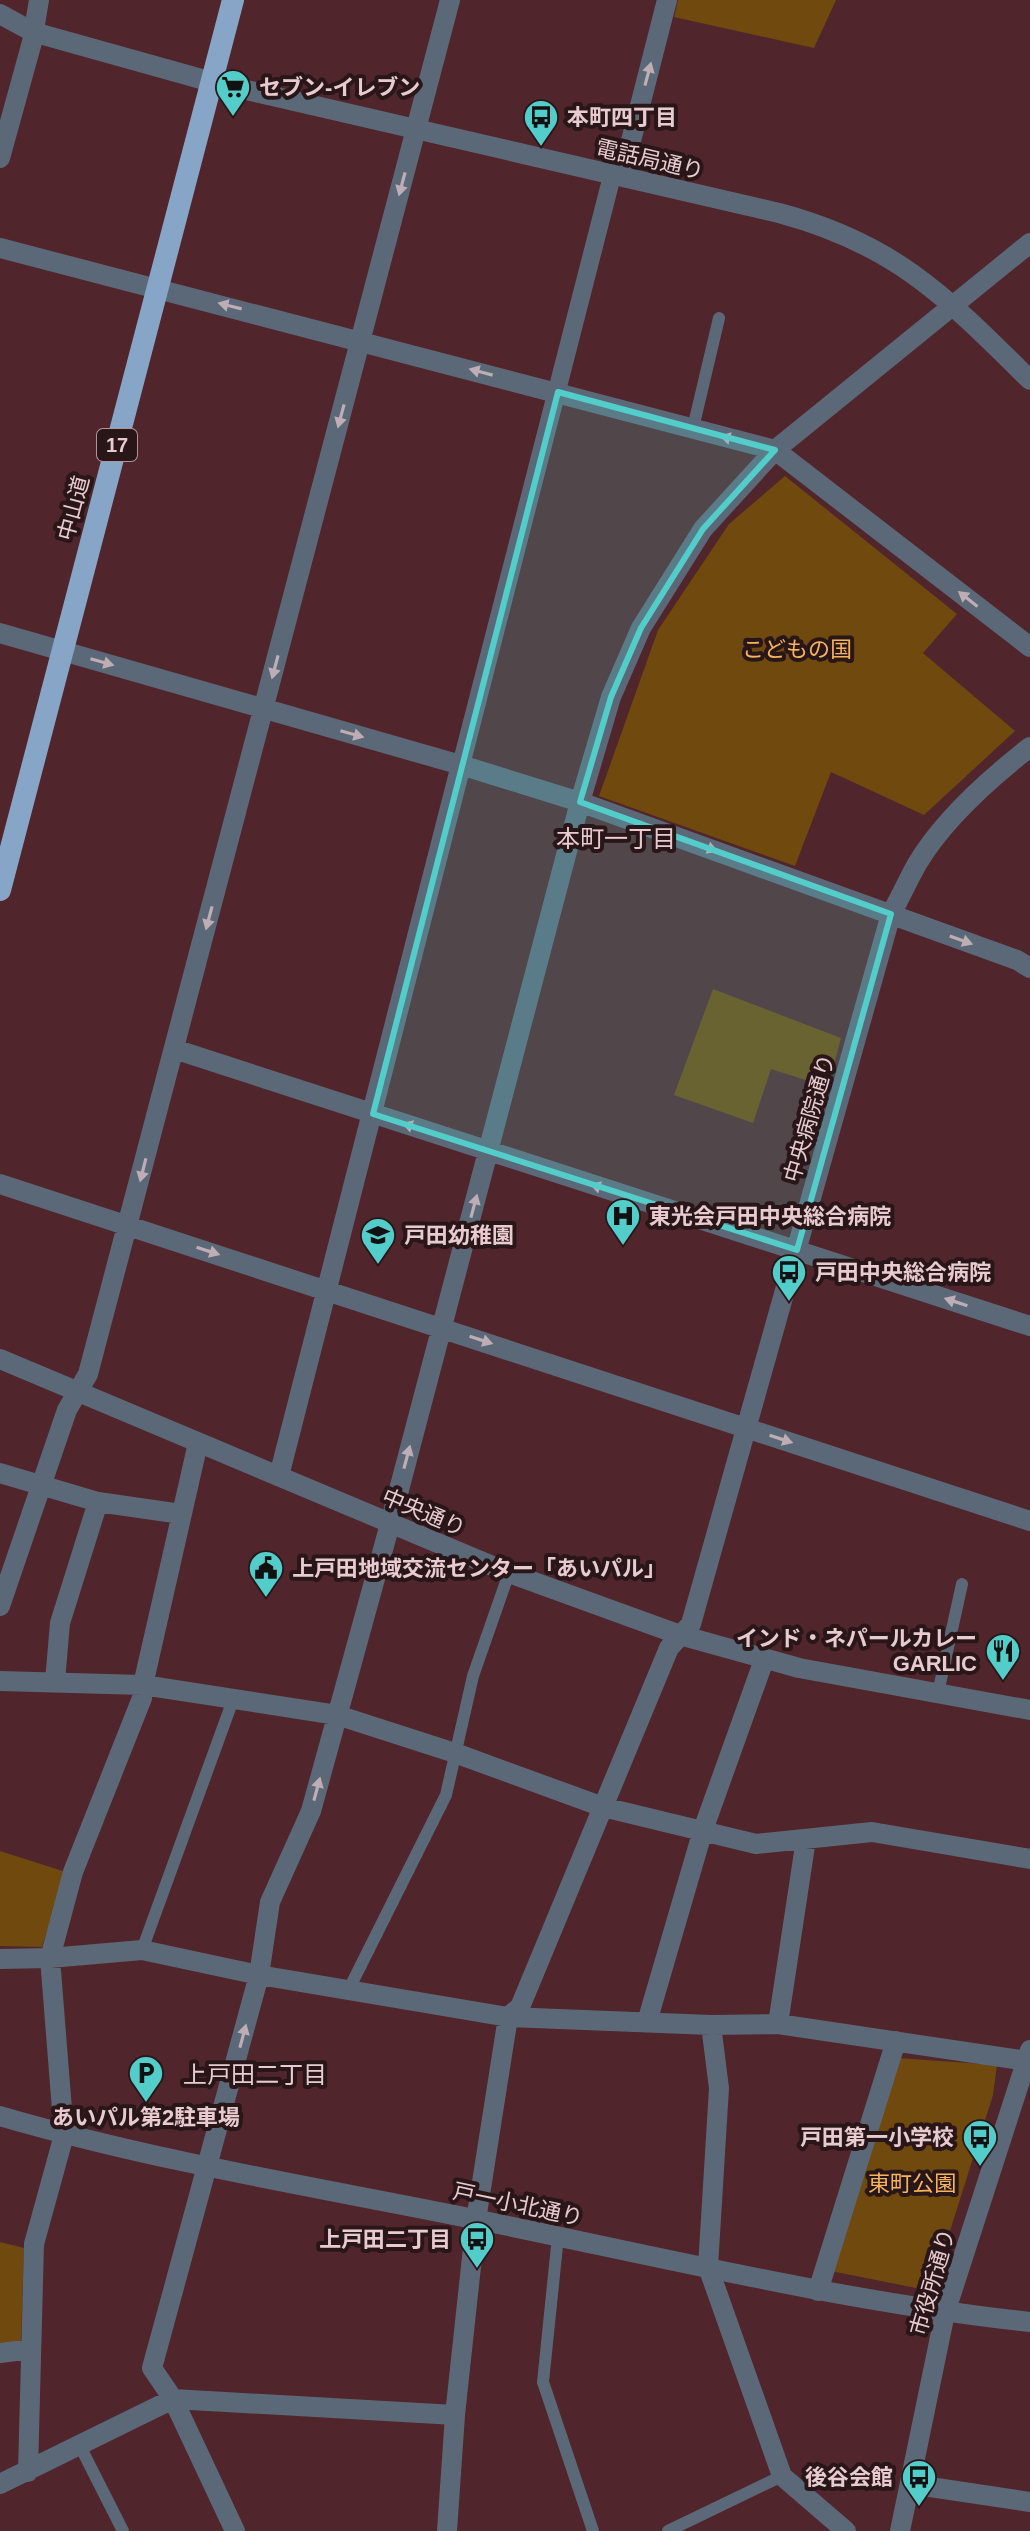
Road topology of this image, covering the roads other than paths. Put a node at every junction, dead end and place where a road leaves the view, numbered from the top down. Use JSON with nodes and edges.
{"nodes":[{"id":1,"x":39,"y":0,"type":"edge"},
{"id":2,"x":233,"y":0,"type":"edge"},
{"id":3,"x":450,"y":0,"type":"edge"},
{"id":4,"x":667,"y":0,"type":"edge"},
{"id":5,"x":0,"y":14,"type":"edge"},
{"id":6,"x":33,"y":32,"type":"junction"},
{"id":7,"x":212,"y":82,"type":"junction"},
{"id":8,"x":416,"y":128,"type":"junction"},
{"id":9,"x":0,"y":158,"type":"edge"},
{"id":10,"x":617,"y":176,"type":"junction"},
{"id":11,"x":1030,"y":243,"type":"edge"},
{"id":12,"x":0,"y":248,"type":"edge"},
{"id":13,"x":158,"y":288,"type":"junction"},
{"id":14,"x":954,"y":305,"type":"junction"},
{"id":15,"x":719,"y":318,"type":"dead end"},
{"id":16,"x":361,"y":340,"type":"junction"},
{"id":17,"x":1030,"y":380,"type":"edge"},
{"id":18,"x":558,"y":392,"type":"junction"},
{"id":19,"x":693,"y":428,"type":"junction"},
{"id":20,"x":775,"y":450,"type":"junction"},
{"id":21,"x":0,"y":633,"type":"edge"},
{"id":22,"x":1030,"y":647,"type":"edge"},
{"id":23,"x":63,"y":650,"type":"junction"},
{"id":24,"x":264,"y":709,"type":"junction"},
{"id":25,"x":1030,"y":747,"type":"edge"},
{"id":26,"x":461,"y":765,"type":"junction"},
{"id":27,"x":580,"y":802,"type":"junction"},
{"id":28,"x":0,"y":890,"type":"edge"},
{"id":29,"x":891,"y":914,"type":"junction"},
{"id":30,"x":1030,"y":968,"type":"edge"},
{"id":31,"x":174,"y":1049,"type":"junction"},
{"id":32,"x":373,"y":1114,"type":"junction"},
{"id":33,"x":488,"y":1151,"type":"junction"},
{"id":34,"x":0,"y":1184,"type":"edge"},
{"id":35,"x":129,"y":1225,"type":"junction"},
{"id":36,"x":797,"y":1250,"type":"junction"},
{"id":37,"x":328,"y":1290,"type":"junction"},
{"id":38,"x":1030,"y":1326,"type":"edge"},
{"id":39,"x":442,"y":1327,"type":"junction"},
{"id":40,"x":0,"y":1359,"type":"edge"},
{"id":41,"x":77,"y":1392,"type":"junction"},
{"id":42,"x":747,"y":1428,"type":"junction"},
{"id":43,"x":198,"y":1443,"type":"junction"},
{"id":44,"x":0,"y":1473,"type":"edge"},
{"id":45,"x":279,"y":1476,"type":"junction"},
{"id":46,"x":40,"y":1485,"type":"junction"},
{"id":47,"x":98,"y":1502,"type":"junction"},
{"id":48,"x":181,"y":1514,"type":"junction"},
{"id":49,"x":1030,"y":1521,"type":"edge"},
{"id":50,"x":390,"y":1524,"type":"junction"},
{"id":51,"x":509,"y":1573,"type":"junction"},
{"id":52,"x":962,"y":1584,"type":"dead end"},
{"id":53,"x":0,"y":1606,"type":"edge"},
{"id":54,"x":680,"y":1635,"type":"junction"},
{"id":55,"x":764,"y":1660,"type":"junction"},
{"id":56,"x":0,"y":1681,"type":"edge"},
{"id":57,"x":55,"y":1681,"type":"junction"},
{"id":58,"x":143,"y":1685,"type":"junction"},
{"id":59,"x":938,"y":1693,"type":"junction"},
{"id":60,"x":233,"y":1700,"type":"junction"},
{"id":61,"x":1030,"y":1710,"type":"edge"},
{"id":62,"x":337,"y":1715,"type":"junction"},
{"id":63,"x":455,"y":1753,"type":"junction"},
{"id":64,"x":603,"y":1807,"type":"junction"},
{"id":65,"x":703,"y":1830,"type":"junction"},
{"id":66,"x":806,"y":1839,"type":"junction"},
{"id":67,"x":1030,"y":1859,"type":"edge"},
{"id":68,"x":142,"y":1950,"type":"junction"},
{"id":69,"x":50,"y":1958,"type":"junction"},
{"id":70,"x":0,"y":1959,"type":"edge"},
{"id":71,"x":259,"y":1975,"type":"junction"},
{"id":72,"x":349,"y":1989,"type":"junction"},
{"id":73,"x":508,"y":2017,"type":"junction"},
{"id":74,"x":647,"y":2022,"type":"junction"},
{"id":75,"x":778,"y":2024,"type":"junction"},
{"id":76,"x":711,"y":2025,"type":"junction"},
{"id":77,"x":896,"y":2041,"type":"junction"},
{"id":78,"x":1028,"y":2056,"type":"edge"},
{"id":79,"x":0,"y":2116,"type":"edge"},
{"id":80,"x":64,"y":2135,"type":"junction"},
{"id":81,"x":209,"y":2166,"type":"junction"},
{"id":82,"x":476,"y":2220,"type":"junction"},
{"id":83,"x":558,"y":2236,"type":"junction"},
{"id":84,"x":708,"y":2267,"type":"junction"},
{"id":85,"x":818,"y":2291,"type":"junction"},
{"id":86,"x":945,"y":2313,"type":"junction"},
{"id":87,"x":1030,"y":2322,"type":"edge"},
{"id":88,"x":31,"y":2349,"type":"junction"},
{"id":89,"x":0,"y":2353,"type":"edge"},
{"id":90,"x":173,"y":2399,"type":"junction"},
{"id":91,"x":455,"y":2415,"type":"junction"},
{"id":92,"x":80,"y":2446,"type":"junction"},
{"id":93,"x":28,"y":2472,"type":"junction"},
{"id":94,"x":782,"y":2476,"type":"junction"},
{"id":95,"x":0,"y":2484,"type":"edge"},
{"id":96,"x":910,"y":2484,"type":"junction"},
{"id":97,"x":1030,"y":2502,"type":"edge"},
{"id":98,"x":123,"y":2531,"type":"edge"},
{"id":99,"x":235,"y":2531,"type":"edge"},
{"id":100,"x":447,"y":2531,"type":"edge"},
{"id":101,"x":593,"y":2531,"type":"edge"},
{"id":102,"x":668,"y":2531,"type":"edge"},
{"id":103,"x":846,"y":2531,"type":"edge"},
{"id":104,"x":900,"y":2531,"type":"edge"}],
"edges":[{"from":1,"to":6,"type":"street"},
{"from":2,"to":7,"type":"highway","name":"中山道","number":"17"},
{"from":3,"to":8,"type":"street"},
{"from":10,"to":4,"type":"street","one_way":true},
{"from":5,"to":6,"type":"street","name":"電話局通り"},
{"from":6,"to":7,"type":"street","name":"電話局通り"},
{"from":6,"to":9,"type":"street"},
{"from":7,"to":8,"type":"street","name":"電話局通り"},
{"from":7,"to":13,"type":"highway","name":"中山道","number":"17"},
{"from":8,"to":10,"type":"street","name":"電話局通り"},
{"from":8,"to":16,"type":"street","one_way":true},
{"from":10,"to":14,"type":"street","name":"電話局通り"},
{"from":10,"to":18,"type":"street"},
{"from":11,"to":14,"type":"street"},
{"from":12,"to":13,"type":"street"},
{"from":16,"to":13,"type":"street","one_way":true},
{"from":13,"to":23,"type":"highway","name":"中山道","number":"17"},
{"from":14,"to":17,"type":"street","name":"電話局通り"},
{"from":14,"to":20,"type":"street"},
{"from":15,"to":19,"type":"lane"},
{"from":18,"to":16,"type":"street","one_way":true},
{"from":16,"to":24,"type":"street","one_way":true},
{"from":18,"to":19,"type":"street"},
{"from":18,"to":26,"type":"street"},
{"from":20,"to":19,"type":"street","one_way":true},
{"from":22,"to":20,"type":"street","one_way":true},
{"from":20,"to":27,"type":"street"},
{"from":21,"to":23,"type":"street"},
{"from":23,"to":24,"type":"street","one_way":true},
{"from":23,"to":28,"type":"highway","name":"中山道","number":"17"},
{"from":24,"to":26,"type":"street","one_way":true},
{"from":24,"to":31,"type":"street","one_way":true},
{"from":25,"to":29,"type":"street","name":"中央病院通り"},
{"from":26,"to":27,"type":"street"},
{"from":26,"to":32,"type":"street"},
{"from":27,"to":29,"type":"street","one_way":true},
{"from":27,"to":33,"type":"street"},
{"from":29,"to":30,"type":"street","one_way":true},
{"from":29,"to":36,"type":"street","name":"中央病院通り"},
{"from":31,"to":32,"type":"street"},
{"from":31,"to":35,"type":"street","one_way":true},
{"from":33,"to":32,"type":"street","one_way":true},
{"from":32,"to":37,"type":"street"},
{"from":36,"to":33,"type":"street","one_way":true},
{"from":39,"to":33,"type":"street","one_way":true},
{"from":34,"to":35,"type":"street"},
{"from":35,"to":37,"type":"street","one_way":true},
{"from":35,"to":41,"type":"street"},
{"from":38,"to":36,"type":"street","one_way":true},
{"from":36,"to":42,"type":"street","name":"中央病院通り"},
{"from":37,"to":39,"type":"street"},
{"from":37,"to":45,"type":"street"},
{"from":39,"to":42,"type":"street","one_way":true},
{"from":50,"to":39,"type":"street","one_way":true},
{"from":40,"to":41,"type":"street","name":"中央通り"},
{"from":41,"to":43,"type":"street","name":"中央通り"},
{"from":41,"to":46,"type":"street"},
{"from":42,"to":49,"type":"street","one_way":true},
{"from":42,"to":54,"type":"street","name":"中央病院通り"},
{"from":43,"to":45,"type":"street","name":"中央通り"},
{"from":43,"to":48,"type":"street"},
{"from":44,"to":46,"type":"street"},
{"from":45,"to":50,"type":"street","name":"中央通り"},
{"from":46,"to":47,"type":"street"},
{"from":46,"to":53,"type":"street"},
{"from":47,"to":48,"type":"street"},
{"from":47,"to":57,"type":"street"},
{"from":48,"to":58,"type":"street"},
{"from":50,"to":51,"type":"street","name":"中央通り"},
{"from":50,"to":62,"type":"street"},
{"from":51,"to":54,"type":"street","name":"中央通り"},
{"from":51,"to":63,"type":"lane"},
{"from":52,"to":59,"type":"lane"},
{"from":54,"to":55,"type":"street","name":"中央通り"},
{"from":54,"to":64,"type":"street","name":"中央病院通り"},
{"from":55,"to":59,"type":"street","name":"中央通り"},
{"from":55,"to":65,"type":"street"},
{"from":56,"to":57,"type":"street"},
{"from":57,"to":58,"type":"street"},
{"from":58,"to":60,"type":"street"},
{"from":58,"to":69,"type":"street"},
{"from":59,"to":61,"type":"street","name":"中央通り"},
{"from":60,"to":62,"type":"street"},
{"from":60,"to":68,"type":"lane"},
{"from":62,"to":63,"type":"street"},
{"from":71,"to":62,"type":"street","one_way":true},
{"from":63,"to":64,"type":"street"},
{"from":63,"to":72,"type":"lane"},
{"from":64,"to":65,"type":"street"},
{"from":64,"to":73,"type":"street","name":"中央病院通り"},
{"from":65,"to":66,"type":"street"},
{"from":65,"to":74,"type":"street"},
{"from":66,"to":67,"type":"street"},
{"from":66,"to":75,"type":"street"},
{"from":68,"to":69,"type":"street"},
{"from":68,"to":71,"type":"street"},
{"from":69,"to":70,"type":"street"},
{"from":69,"to":80,"type":"street"},
{"from":71,"to":72,"type":"street"},
{"from":81,"to":71,"type":"street","one_way":true},
{"from":72,"to":73,"type":"street"},
{"from":73,"to":74,"type":"street"},
{"from":73,"to":82,"type":"street"},
{"from":74,"to":76,"type":"street"},
{"from":75,"to":76,"type":"street"},
{"from":75,"to":77,"type":"street"},
{"from":76,"to":84,"type":"street"},
{"from":77,"to":78,"type":"street"},
{"from":77,"to":85,"type":"street"},
{"from":78,"to":86,"type":"street","name":"市役所通り"},
{"from":79,"to":80,"type":"street","name":"戸一小北通り"},
{"from":80,"to":81,"type":"street","name":"戸一小北通り"},
{"from":80,"to":88,"type":"street"},
{"from":81,"to":82,"type":"street","name":"戸一小北通り"},
{"from":81,"to":90,"type":"street"},
{"from":82,"to":83,"type":"street","name":"戸一小北通り"},
{"from":82,"to":91,"type":"street"},
{"from":83,"to":84,"type":"street","name":"戸一小北通り"},
{"from":83,"to":101,"type":"lane"},
{"from":84,"to":85,"type":"street","name":"戸一小北通り"},
{"from":84,"to":94,"type":"street"},
{"from":85,"to":86,"type":"street","name":"戸一小北通り"},
{"from":86,"to":87,"type":"street","name":"戸一小北通り"},
{"from":86,"to":96,"type":"street","name":"市役所通り"},
{"from":88,"to":89,"type":"street"},
{"from":88,"to":93,"type":"street"},
{"from":90,"to":91,"type":"street"},
{"from":90,"to":92,"type":"street"},
{"from":90,"to":99,"type":"street"},
{"from":91,"to":100,"type":"street"},
{"from":92,"to":93,"type":"street"},
{"from":92,"to":98,"type":"lane"},
{"from":93,"to":95,"type":"street"},
{"from":94,"to":102,"type":"lane"},
{"from":94,"to":103,"type":"street"},
{"from":96,"to":97,"type":"street"},
{"from":96,"to":104,"type":"street","name":"市役所通り"}]}
